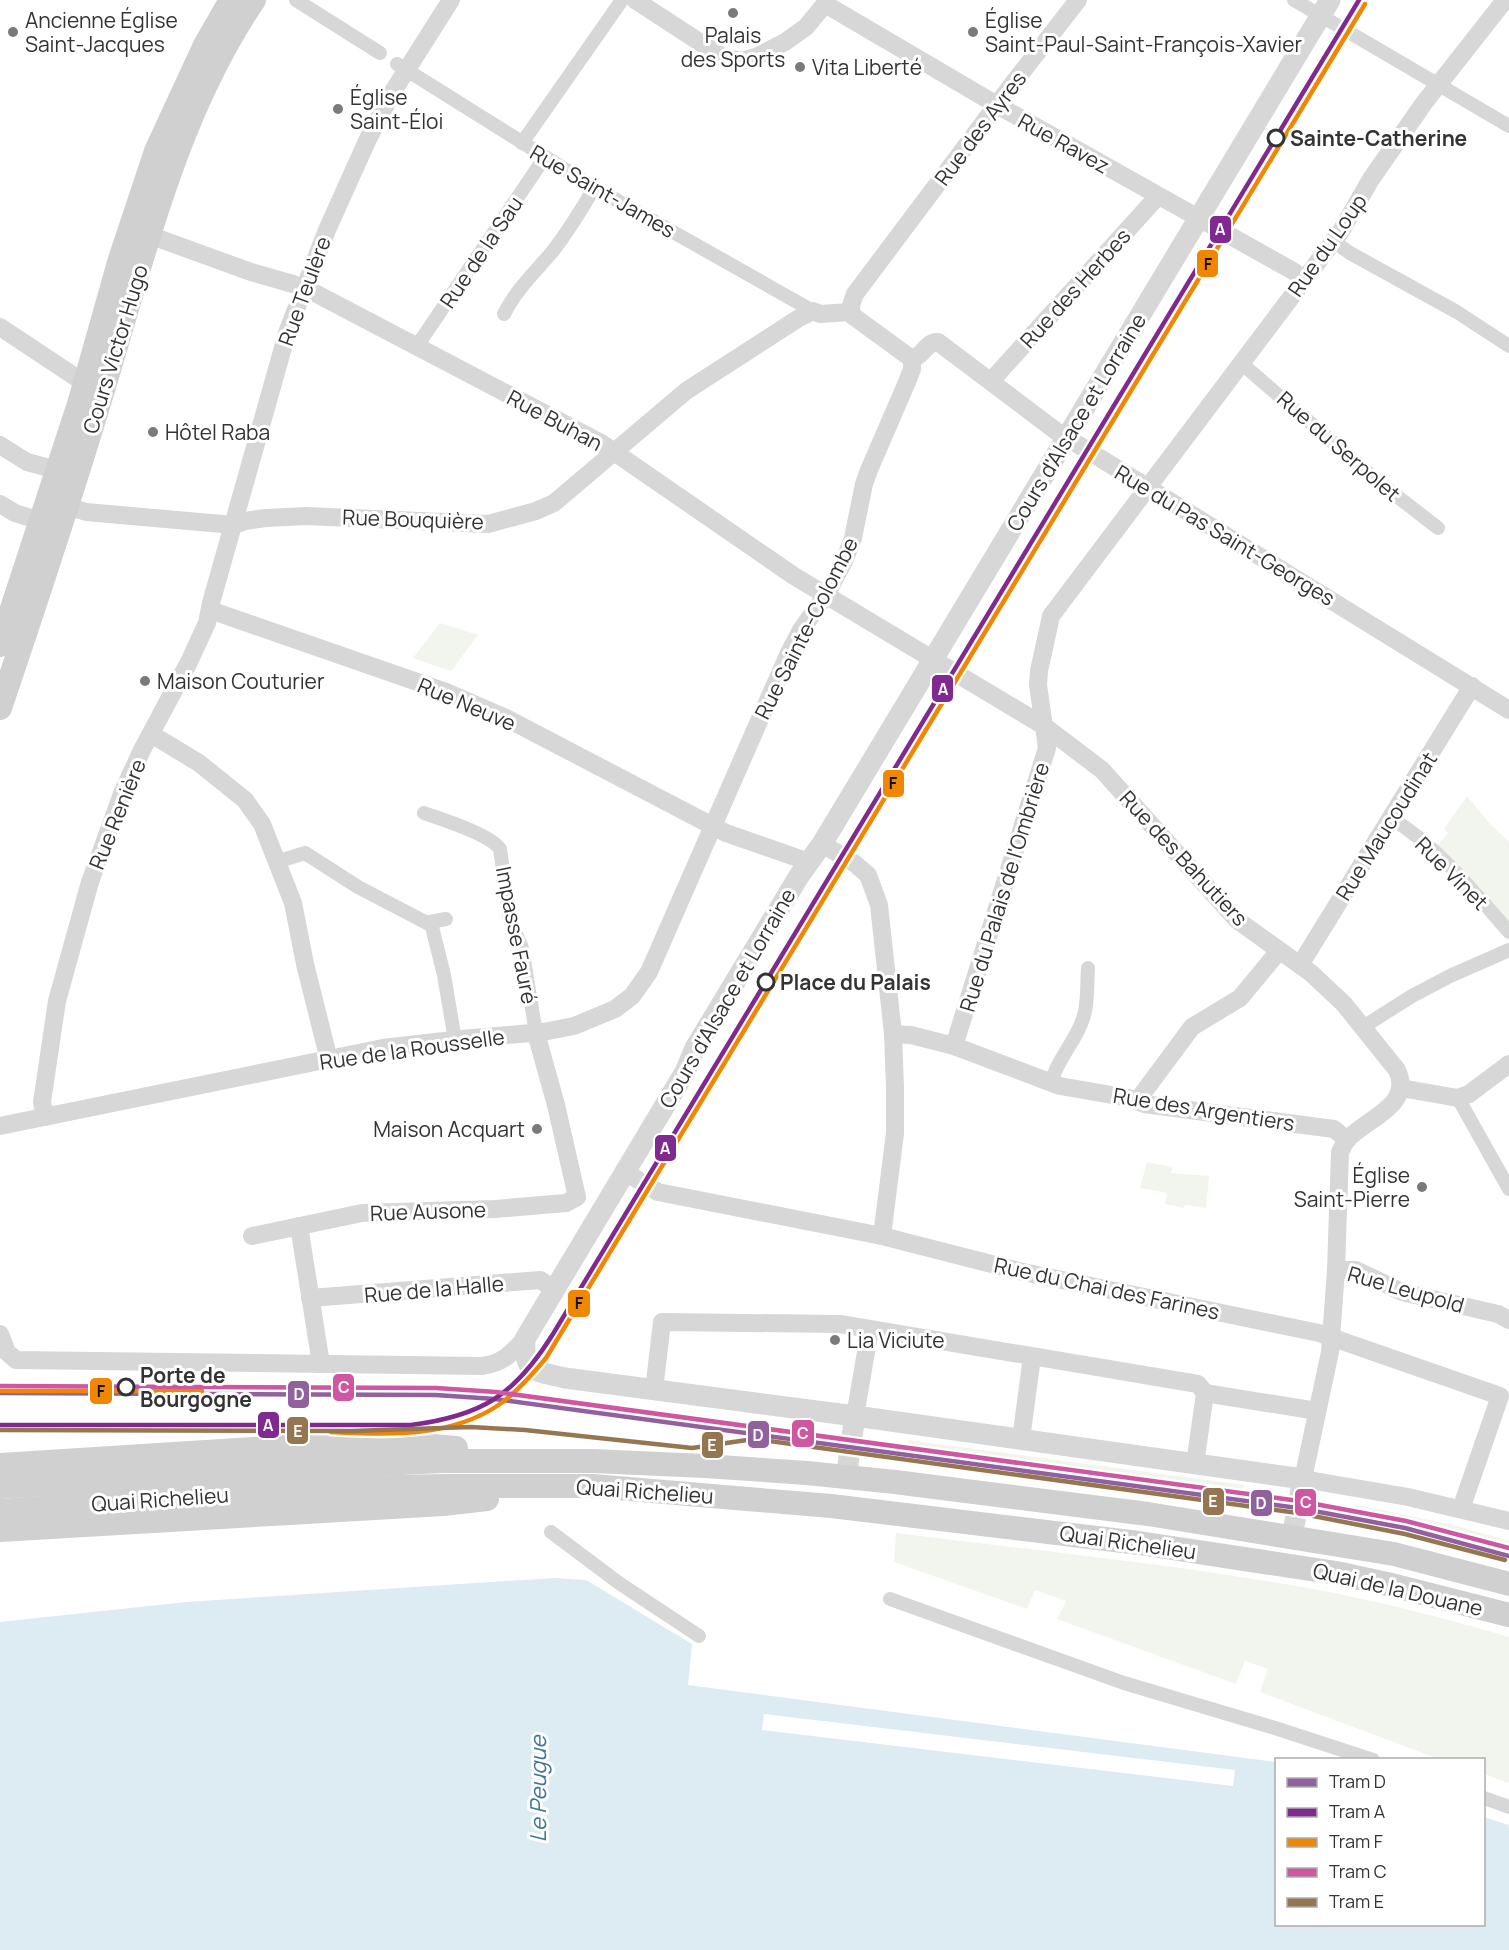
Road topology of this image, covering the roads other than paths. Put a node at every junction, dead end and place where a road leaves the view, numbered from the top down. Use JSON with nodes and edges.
{"nodes":[{"id":1,"x":231,"y":0,"type":"edge"},
{"id":2,"x":254,"y":0,"type":"edge"},
{"id":3,"x":296,"y":0,"type":"edge"},
{"id":4,"x":451,"y":0,"type":"edge"},
{"id":5,"x":622,"y":0,"type":"edge"},
{"id":6,"x":635,"y":0,"type":"edge"},
{"id":7,"x":1078,"y":0,"type":"edge"},
{"id":8,"x":1294,"y":0,"type":"edge"},
{"id":9,"x":1504,"y":0,"type":"edge"},
{"id":10,"x":825,"y":2,"type":"edge"},
{"id":11,"x":1325,"y":8,"type":"edge"},
{"id":12,"x":380,"y":53,"type":"dead end"},
{"id":13,"x":402,"y":67,"type":"junction"},
{"id":14,"x":1438,"y":85,"type":"junction"},
{"id":15,"x":997,"y":105,"type":"junction"},
{"id":16,"x":1509,"y":126,"type":"edge"},
{"id":17,"x":522,"y":143,"type":"junction"},
{"id":18,"x":545,"y":157,"type":"junction"},
{"id":19,"x":594,"y":188,"type":"junction"},
{"id":20,"x":1158,"y":196,"type":"junction"},
{"id":21,"x":1198,"y":218,"type":"junction"},
{"id":22,"x":149,"y":235,"type":"junction"},
{"id":23,"x":1333,"y":241,"type":"junction"},
{"id":24,"x":123,"y":250,"type":"junction"},
{"id":25,"x":1304,"y":279,"type":"junction"},
{"id":26,"x":303,"y":288,"type":"junction"},
{"id":27,"x":813,"y":312,"type":"junction"},
{"id":28,"x":850,"y":312,"type":"junction"},
{"id":29,"x":504,"y":314,"type":"dead end"},
{"id":30,"x":0,"y":327,"type":"edge"},
{"id":31,"x":417,"y":346,"type":"junction"},
{"id":32,"x":1509,"y":346,"type":"edge"},
{"id":33,"x":912,"y":359,"type":"junction"},
{"id":34,"x":1241,"y":363,"type":"junction"},
{"id":35,"x":991,"y":381,"type":"junction"},
{"id":36,"x":93,"y":388,"type":"junction"},
{"id":37,"x":1066,"y":437,"type":"junction"},
{"id":38,"x":0,"y":445,"type":"edge"},
{"id":39,"x":615,"y":451,"type":"junction"},
{"id":40,"x":57,"y":470,"type":"junction"},
{"id":41,"x":1147,"y":488,"type":"junction"},
{"id":42,"x":0,"y":504,"type":"edge"},
{"id":43,"x":67,"y":506,"type":"junction"},
{"id":44,"x":40,"y":521,"type":"junction"},
{"id":45,"x":234,"y":525,"type":"junction"},
{"id":46,"x":1438,"y":528,"type":"dead end"},
{"id":47,"x":826,"y":595,"type":"junction"},
{"id":48,"x":210,"y":610,"type":"junction"},
{"id":49,"x":2,"y":635,"type":"edge"},
{"id":50,"x":933,"y":660,"type":"junction"},
{"id":51,"x":1475,"y":680,"type":"junction"},
{"id":52,"x":0,"y":708,"type":"edge"},
{"id":53,"x":1509,"y":710,"type":"edge"},
{"id":54,"x":1044,"y":726,"type":"junction"},
{"id":55,"x":152,"y":734,"type":"junction"},
{"id":56,"x":424,"y":813,"type":"dead end"},
{"id":57,"x":1391,"y":818,"type":"junction"},
{"id":58,"x":713,"y":825,"type":"junction"},
{"id":59,"x":822,"y":844,"type":"junction"},
{"id":60,"x":809,"y":861,"type":"junction"},
{"id":61,"x":276,"y":862,"type":"junction"},
{"id":62,"x":446,"y":919,"type":"dead end"},
{"id":63,"x":429,"y":924,"type":"junction"},
{"id":64,"x":1509,"y":932,"type":"edge"},
{"id":65,"x":1509,"y":950,"type":"edge"},
{"id":66,"x":1279,"y":951,"type":"junction"},
{"id":67,"x":1300,"y":965,"type":"junction"},
{"id":68,"x":1088,"y":968,"type":"dead end"},
{"id":69,"x":1363,"y":1027,"type":"junction"},
{"id":70,"x":536,"y":1033,"type":"junction"},
{"id":71,"x":893,"y":1034,"type":"junction"},
{"id":72,"x":455,"y":1040,"type":"junction"},
{"id":73,"x":954,"y":1046,"type":"junction"},
{"id":74,"x":329,"y":1060,"type":"junction"},
{"id":75,"x":1507,"y":1069,"type":"edge"},
{"id":76,"x":1050,"y":1082,"type":"junction"},
{"id":77,"x":1401,"y":1088,"type":"junction"},
{"id":78,"x":1458,"y":1098,"type":"junction"},
{"id":79,"x":1137,"y":1101,"type":"junction"},
{"id":80,"x":45,"y":1117,"type":"junction"},
{"id":81,"x":0,"y":1126,"type":"edge"},
{"id":82,"x":1347,"y":1140,"type":"junction"},
{"id":83,"x":625,"y":1172,"type":"junction"},
{"id":84,"x":1509,"y":1189,"type":"edge"},
{"id":85,"x":577,"y":1197,"type":"junction"},
{"id":86,"x":601,"y":1212,"type":"junction"},
{"id":87,"x":299,"y":1226,"type":"junction"},
{"id":88,"x":252,"y":1236,"type":"dead end"},
{"id":89,"x":882,"y":1236,"type":"junction"},
{"id":90,"x":1336,"y":1270,"type":"junction"},
{"id":91,"x":555,"y":1289,"type":"junction"},
{"id":92,"x":310,"y":1298,"type":"junction"},
{"id":93,"x":1509,"y":1320,"type":"edge"},
{"id":94,"x":870,"y":1329,"type":"junction"},
{"id":95,"x":0,"y":1334,"type":"edge"},
{"id":96,"x":1332,"y":1338,"type":"junction"},
{"id":97,"x":525,"y":1339,"type":"junction"},
{"id":98,"x":1032,"y":1357,"type":"junction"},
{"id":99,"x":321,"y":1364,"type":"junction"},
{"id":100,"x":654,"y":1390,"type":"junction"},
{"id":101,"x":1205,"y":1393,"type":"junction"},
{"id":102,"x":1317,"y":1411,"type":"junction"},
{"id":103,"x":855,"y":1416,"type":"junction"},
{"id":104,"x":1021,"y":1439,"type":"junction"},
{"id":105,"x":593,"y":1461,"type":"junction"},
{"id":106,"x":1195,"y":1464,"type":"junction"},
{"id":107,"x":0,"y":1465,"type":"edge"},
{"id":108,"x":846,"y":1478,"type":"junction"},
{"id":109,"x":1303,"y":1479,"type":"junction"},
{"id":110,"x":594,"y":1486,"type":"junction"},
{"id":111,"x":0,"y":1487,"type":"edge"},
{"id":112,"x":1461,"y":1509,"type":"junction"},
{"id":113,"x":0,"y":1511,"type":"edge"},
{"id":114,"x":1509,"y":1521,"type":"edge"},
{"id":115,"x":0,"y":1530,"type":"edge"},
{"id":116,"x":551,"y":1532,"type":"dead end"},
{"id":117,"x":1292,"y":1536,"type":"junction"},
{"id":118,"x":1287,"y":1565,"type":"junction"},
{"id":119,"x":1509,"y":1584,"type":"edge"},
{"id":120,"x":890,"y":1599,"type":"dead end"},
{"id":121,"x":1509,"y":1615,"type":"edge"},
{"id":122,"x":699,"y":1636,"type":"dead end"},
{"id":123,"x":1367,"y":1758,"type":"edge"},
{"id":124,"x":1485,"y":1798,"type":"edge"},
{"id":125,"x":1509,"y":1807,"type":"edge"}],
"edges":[{"from":1,"to":24,"type":"main road","name":"Cours Victor Hugo"},
{"from":2,"to":22,"type":"main road","name":"Cours Victor Hugo"},
{"from":3,"to":12,"type":"street"},
{"from":4,"to":13,"type":"street","name":"Rue Teulère"},
{"from":5,"to":17,"type":"street"},
{"from":6,"to":10,"type":"street"},
{"from":7,"to":15,"type":"street","name":"Rue des Ayres"},
{"from":8,"to":11,"type":"street"},
{"from":9,"to":14,"type":"street","name":"Rue du Loup"},
{"from":10,"to":15,"type":"street","name":"Rue Ravez"},
{"from":11,"to":14,"type":"street"},
{"from":11,"to":21,"type":"street","name":"Cours d'Alsace et Lorraine"},
{"from":13,"to":17,"type":"street","name":"Rue Saint-James"},
{"from":13,"to":26,"type":"street","name":"Rue Teulère"},
{"from":14,"to":16,"type":"street"},
{"from":14,"to":23,"type":"street","name":"Rue du Loup"},
{"from":15,"to":20,"type":"street","name":"Rue Ravez"},
{"from":15,"to":28,"type":"street","name":"Rue des Ayres"},
{"from":17,"to":18,"type":"street","name":"Rue Saint-James"},
{"from":18,"to":19,"type":"street","name":"Rue Saint-James"},
{"from":18,"to":31,"type":"street","name":"Rue de la Sau"},
{"from":19,"to":27,"type":"street","name":"Rue Saint-James"},
{"from":19,"to":29,"type":"street"},
{"from":20,"to":21,"type":"street","name":"Rue Ravez"},
{"from":20,"to":35,"type":"street","name":"Rue des Herbes"},
{"from":21,"to":25,"type":"street","name":"Rue Ravez"},
{"from":21,"to":37,"type":"street","name":"Cours d'Alsace et Lorraine"},
{"from":22,"to":24,"type":"street"},
{"from":22,"to":26,"type":"street","name":"Rue Buhan"},
{"from":22,"to":36,"type":"main road","name":"Cours Victor Hugo"},
{"from":23,"to":25,"type":"street","name":"Rue du Loup"},
{"from":23,"to":32,"type":"street"},
{"from":24,"to":36,"type":"main road","name":"Cours Victor Hugo"},
{"from":25,"to":34,"type":"street","name":"Rue du Loup"},
{"from":26,"to":31,"type":"street","name":"Rue Buhan"},
{"from":26,"to":45,"type":"street","name":"Rue Teulère"},
{"from":27,"to":28,"type":"street"},
{"from":27,"to":39,"type":"street","name":"Rue Bouquière"},
{"from":28,"to":33,"type":"street"},
{"from":30,"to":36,"type":"street"},
{"from":31,"to":39,"type":"street","name":"Rue Buhan"},
{"from":33,"to":35,"type":"street","name":"Rue du Pas Saint-Georges"},
{"from":33,"to":47,"type":"street","name":"Rue Sainte-Colombe"},
{"from":34,"to":41,"type":"street","name":"Rue du Loup"},
{"from":34,"to":46,"type":"street","name":"Rue du Serpolet"},
{"from":35,"to":37,"type":"street","name":"Rue du Pas Saint-Georges"},
{"from":36,"to":40,"type":"main road","name":"Cours Victor Hugo"},
{"from":36,"to":43,"type":"main road","name":"Cours Victor Hugo"},
{"from":37,"to":41,"type":"street","name":"Rue du Pas Saint-Georges"},
{"from":37,"to":50,"type":"street","name":"Cours d'Alsace et Lorraine"},
{"from":38,"to":40,"type":"street"},
{"from":39,"to":45,"type":"street","name":"Rue Bouquière"},
{"from":39,"to":47,"type":"street","name":"Rue Buhan"},
{"from":40,"to":44,"type":"main road","name":"Cours Victor Hugo"},
{"from":41,"to":51,"type":"street","name":"Rue du Pas Saint-Georges"},
{"from":41,"to":54,"type":"street","name":"Rue du Palais de l'Ombrière"},
{"from":42,"to":44,"type":"street"},
{"from":43,"to":45,"type":"street","name":"Rue Bouquière"},
{"from":43,"to":52,"type":"main road","name":"Cours Victor Hugo"},
{"from":44,"to":49,"type":"main road","name":"Cours Victor Hugo"},
{"from":45,"to":48,"type":"street","name":"Rue Renière"},
{"from":47,"to":50,"type":"street","name":"Rue Buhan"},
{"from":47,"to":58,"type":"street","name":"Rue Sainte-Colombe"},
{"from":48,"to":55,"type":"street","name":"Rue Renière"},
{"from":48,"to":58,"type":"street","name":"Rue Neuve"},
{"from":50,"to":54,"type":"street","name":"Rue des Bahutiers"},
{"from":50,"to":59,"type":"street","name":"Cours d'Alsace et Lorraine"},
{"from":51,"to":53,"type":"street","name":"Rue du Pas Saint-Georges"},
{"from":51,"to":57,"type":"street","name":"Rue Maucoudinat"},
{"from":54,"to":66,"type":"street","name":"Rue des Bahutiers"},
{"from":54,"to":73,"type":"street","name":"Rue du Palais de l'Ombrière"},
{"from":55,"to":61,"type":"street"},
{"from":55,"to":80,"type":"street","name":"Rue Renière"},
{"from":56,"to":70,"type":"street","name":"Impasse Fauré"},
{"from":57,"to":64,"type":"street","name":"Rue Vinet"},
{"from":57,"to":67,"type":"street","name":"Rue Maucoudinat"},
{"from":58,"to":60,"type":"street","name":"Rue Neuve"},
{"from":58,"to":70,"type":"street","name":"Rue de la Rousselle"},
{"from":59,"to":60,"type":"street","name":"Cours d'Alsace et Lorraine"},
{"from":59,"to":71,"type":"street"},
{"from":60,"to":83,"type":"street","name":"Cours d'Alsace et Lorraine"},
{"from":61,"to":63,"type":"street"},
{"from":61,"to":74,"type":"street"},
{"from":62,"to":63,"type":"street"},
{"from":63,"to":72,"type":"street"},
{"from":65,"to":69,"type":"street"},
{"from":66,"to":67,"type":"street","name":"Rue des Bahutiers"},
{"from":66,"to":79,"type":"street"},
{"from":67,"to":69,"type":"street","name":"Rue des Bahutiers"},
{"from":68,"to":76,"type":"street"},
{"from":69,"to":77,"type":"street","name":"Rue des Bahutiers"},
{"from":70,"to":72,"type":"street","name":"Rue de la Rousselle"},
{"from":70,"to":85,"type":"street"},
{"from":71,"to":73,"type":"street"},
{"from":71,"to":89,"type":"street"},
{"from":72,"to":74,"type":"street","name":"Rue de la Rousselle"},
{"from":73,"to":76,"type":"street","name":"Rue des Argentiers"},
{"from":74,"to":80,"type":"street","name":"Rue de la Rousselle"},
{"from":75,"to":78,"type":"street"},
{"from":76,"to":79,"type":"street","name":"Rue des Argentiers"},
{"from":77,"to":78,"type":"street"},
{"from":77,"to":82,"type":"street"},
{"from":78,"to":84,"type":"street"},
{"from":79,"to":82,"type":"street","name":"Rue des Argentiers"},
{"from":80,"to":81,"type":"street","name":"Rue de la Rousselle"},
{"from":82,"to":90,"type":"street"},
{"from":83,"to":86,"type":"street","name":"Cours d'Alsace et Lorraine"},
{"from":83,"to":89,"type":"street"},
{"from":85,"to":86,"type":"street"},
{"from":85,"to":87,"type":"street","name":"Rue Ausone"},
{"from":86,"to":91,"type":"street","name":"Cours d'Alsace et Lorraine"},
{"from":87,"to":88,"type":"street","name":"Rue Ausone"},
{"from":87,"to":92,"type":"street"},
{"from":89,"to":96,"type":"street","name":"Rue du Chai des Farines"},
{"from":90,"to":93,"type":"street","name":"Rue Leupold"},
{"from":90,"to":96,"type":"street"},
{"from":91,"to":92,"type":"street","name":"Rue de la Halle"},
{"from":91,"to":97,"type":"street","name":"Cours d'Alsace et Lorraine"},
{"from":92,"to":99,"type":"street"},
{"from":94,"to":98,"type":"street"},
{"from":94,"to":100,"type":"street"},
{"from":94,"to":103,"type":"street"},
{"from":95,"to":99,"type":"street"},
{"from":96,"to":102,"type":"street"},
{"from":96,"to":112,"type":"street","name":"Rue du Chai des Farines"},
{"from":97,"to":99,"type":"street"},
{"from":97,"to":100,"type":"street"},
{"from":98,"to":101,"type":"street"},
{"from":98,"to":104,"type":"street"},
{"from":100,"to":103,"type":"street"},
{"from":101,"to":102,"type":"street"},
{"from":101,"to":106,"type":"street"},
{"from":102,"to":109,"type":"street"},
{"from":103,"to":104,"type":"street"},
{"from":103,"to":108,"type":"street"},
{"from":104,"to":106,"type":"street"},
{"from":105,"to":107,"type":"main road"},
{"from":105,"to":108,"type":"main road","name":"Quai Richelieu"},
{"from":105,"to":111,"type":"main road","name":"Quai Richelieu"},
{"from":106,"to":109,"type":"street"},
{"from":108,"to":117,"type":"main road","name":"Quai Richelieu"},
{"from":109,"to":112,"type":"street"},
{"from":109,"to":117,"type":"street"},
{"from":110,"to":113,"type":"main road","name":"Quai Richelieu"},
{"from":110,"to":115,"type":"main road"},
{"from":110,"to":118,"type":"main road","name":"Quai Richelieu"},
{"from":112,"to":114,"type":"street"},
{"from":116,"to":122,"type":"street"},
{"from":117,"to":118,"type":"main road"},
{"from":117,"to":119,"type":"main road","name":"Quai de la Douane"},
{"from":118,"to":121,"type":"main road","name":"Quai de la Douane"},
{"from":120,"to":123,"type":"street"},
{"from":124,"to":125,"type":"street"}]}
